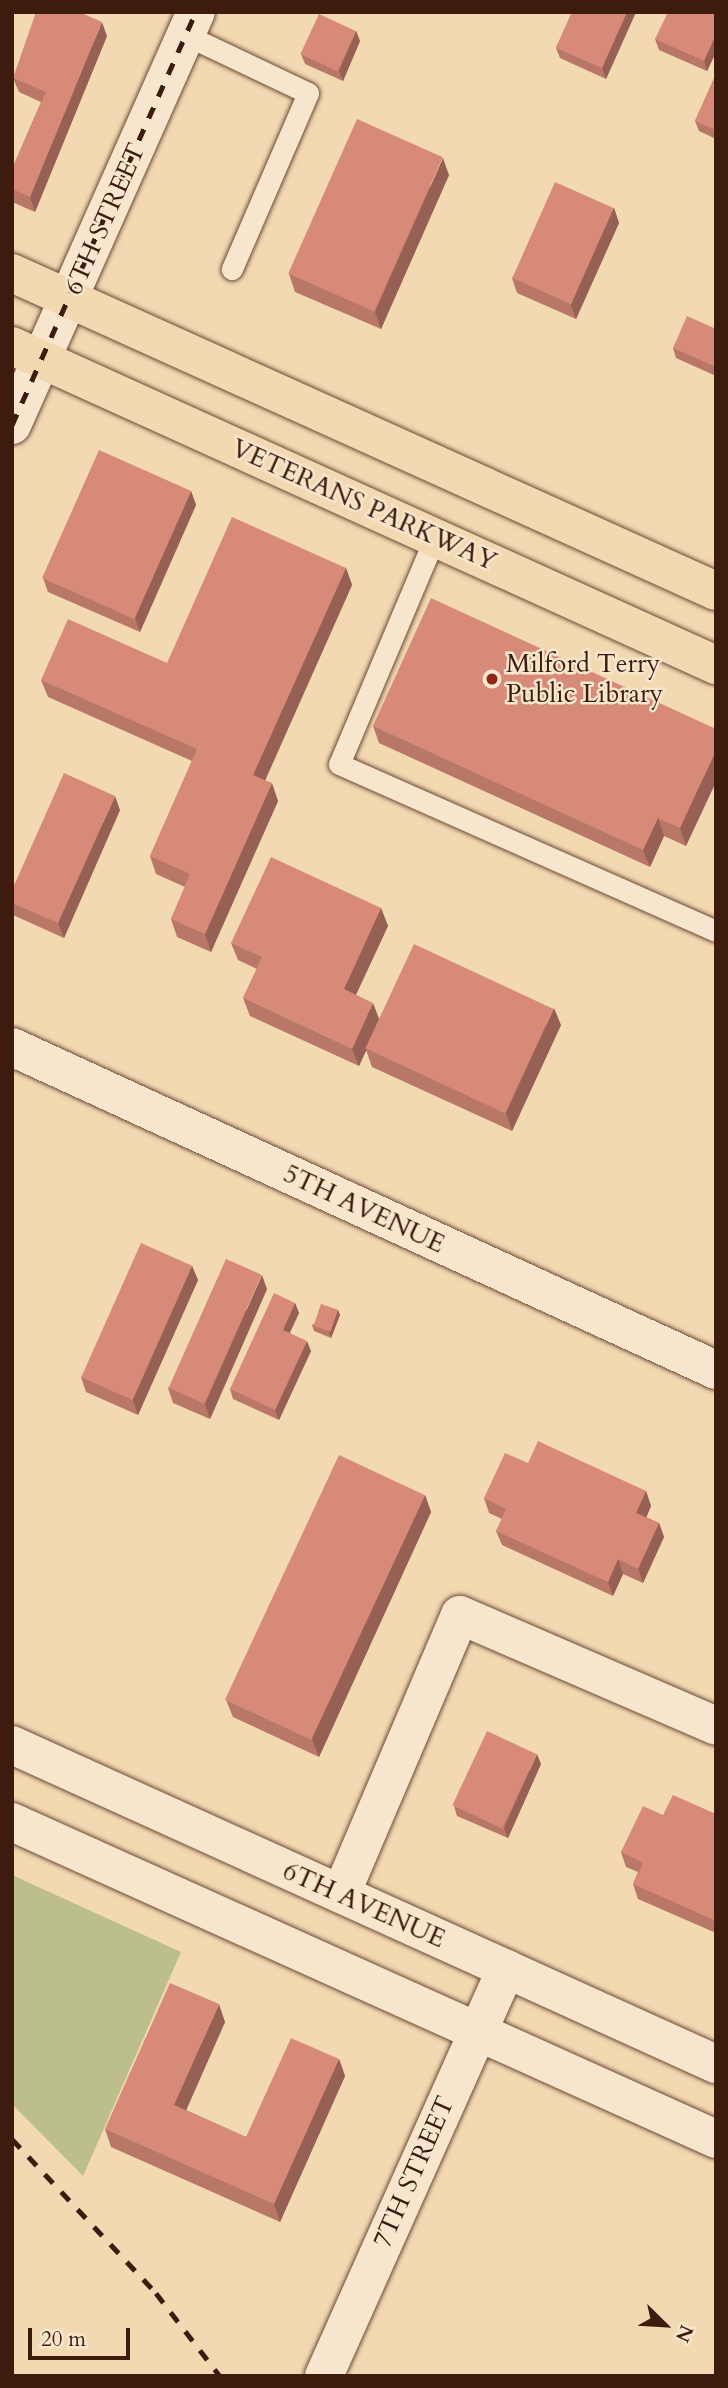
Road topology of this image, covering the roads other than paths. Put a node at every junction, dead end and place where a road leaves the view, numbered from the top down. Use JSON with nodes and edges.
{"nodes":[{"id":1,"x":191,"y":24,"type":"edge"},
{"id":2,"x":232,"y":269,"type":"dead end"},
{"id":3,"x":12,"y":273,"type":"edge"},
{"id":4,"x":71,"y":299,"type":"junction"},
{"id":5,"x":27,"y":353,"type":"edge"},
{"id":6,"x":12,"y":425,"type":"edge"},
{"id":7,"x":435,"y":537,"type":"junction"},
{"id":8,"x":716,"y":591,"type":"edge"},
{"id":9,"x":716,"y":666,"type":"edge"},
{"id":10,"x":716,"y":931,"type":"edge"},
{"id":11,"x":12,"y":1047,"type":"edge"},
{"id":12,"x":716,"y":1370,"type":"edge"},
{"id":13,"x":716,"y":1726,"type":"edge"},
{"id":14,"x":12,"y":1745,"type":"edge"},
{"id":15,"x":12,"y":1822,"type":"edge"},
{"id":16,"x":341,"y":1895,"type":"junction"},
{"id":17,"x":506,"y":1969,"type":"junction"},
{"id":18,"x":477,"y":2033,"type":"junction"},
{"id":19,"x":716,"y":2064,"type":"edge"},
{"id":20,"x":716,"y":2139,"type":"edge"},
{"id":21,"x":324,"y":2376,"type":"edge"}],
"edges":[{"from":1,"to":2,"type":"lane"},
{"from":1,"to":4,"type":"street","name":"6TH STREET"},
{"from":3,"to":4,"type":"main road"},
{"from":4,"to":5,"type":"street","name":"6TH STREET"},
{"from":4,"to":8,"type":"main road"},
{"from":5,"to":6,"type":"street","name":"6TH STREET"},
{"from":5,"to":7,"type":"main road","name":"VETERANS PARKWAY"},
{"from":7,"to":9,"type":"main road","name":"VETERANS PARKWAY"},
{"from":7,"to":10,"type":"lane"},
{"from":11,"to":12,"type":"street","name":"5TH AVENUE"},
{"from":13,"to":16,"type":"street"},
{"from":14,"to":16,"type":"street","name":"6TH AVENUE"},
{"from":15,"to":18,"type":"street"},
{"from":16,"to":17,"type":"street","name":"6TH AVENUE"},
{"from":17,"to":18,"type":"street","name":"7TH STREET"},
{"from":17,"to":19,"type":"street","name":"6TH AVENUE"},
{"from":18,"to":20,"type":"street"},
{"from":18,"to":21,"type":"street","name":"7TH STREET"}]}
